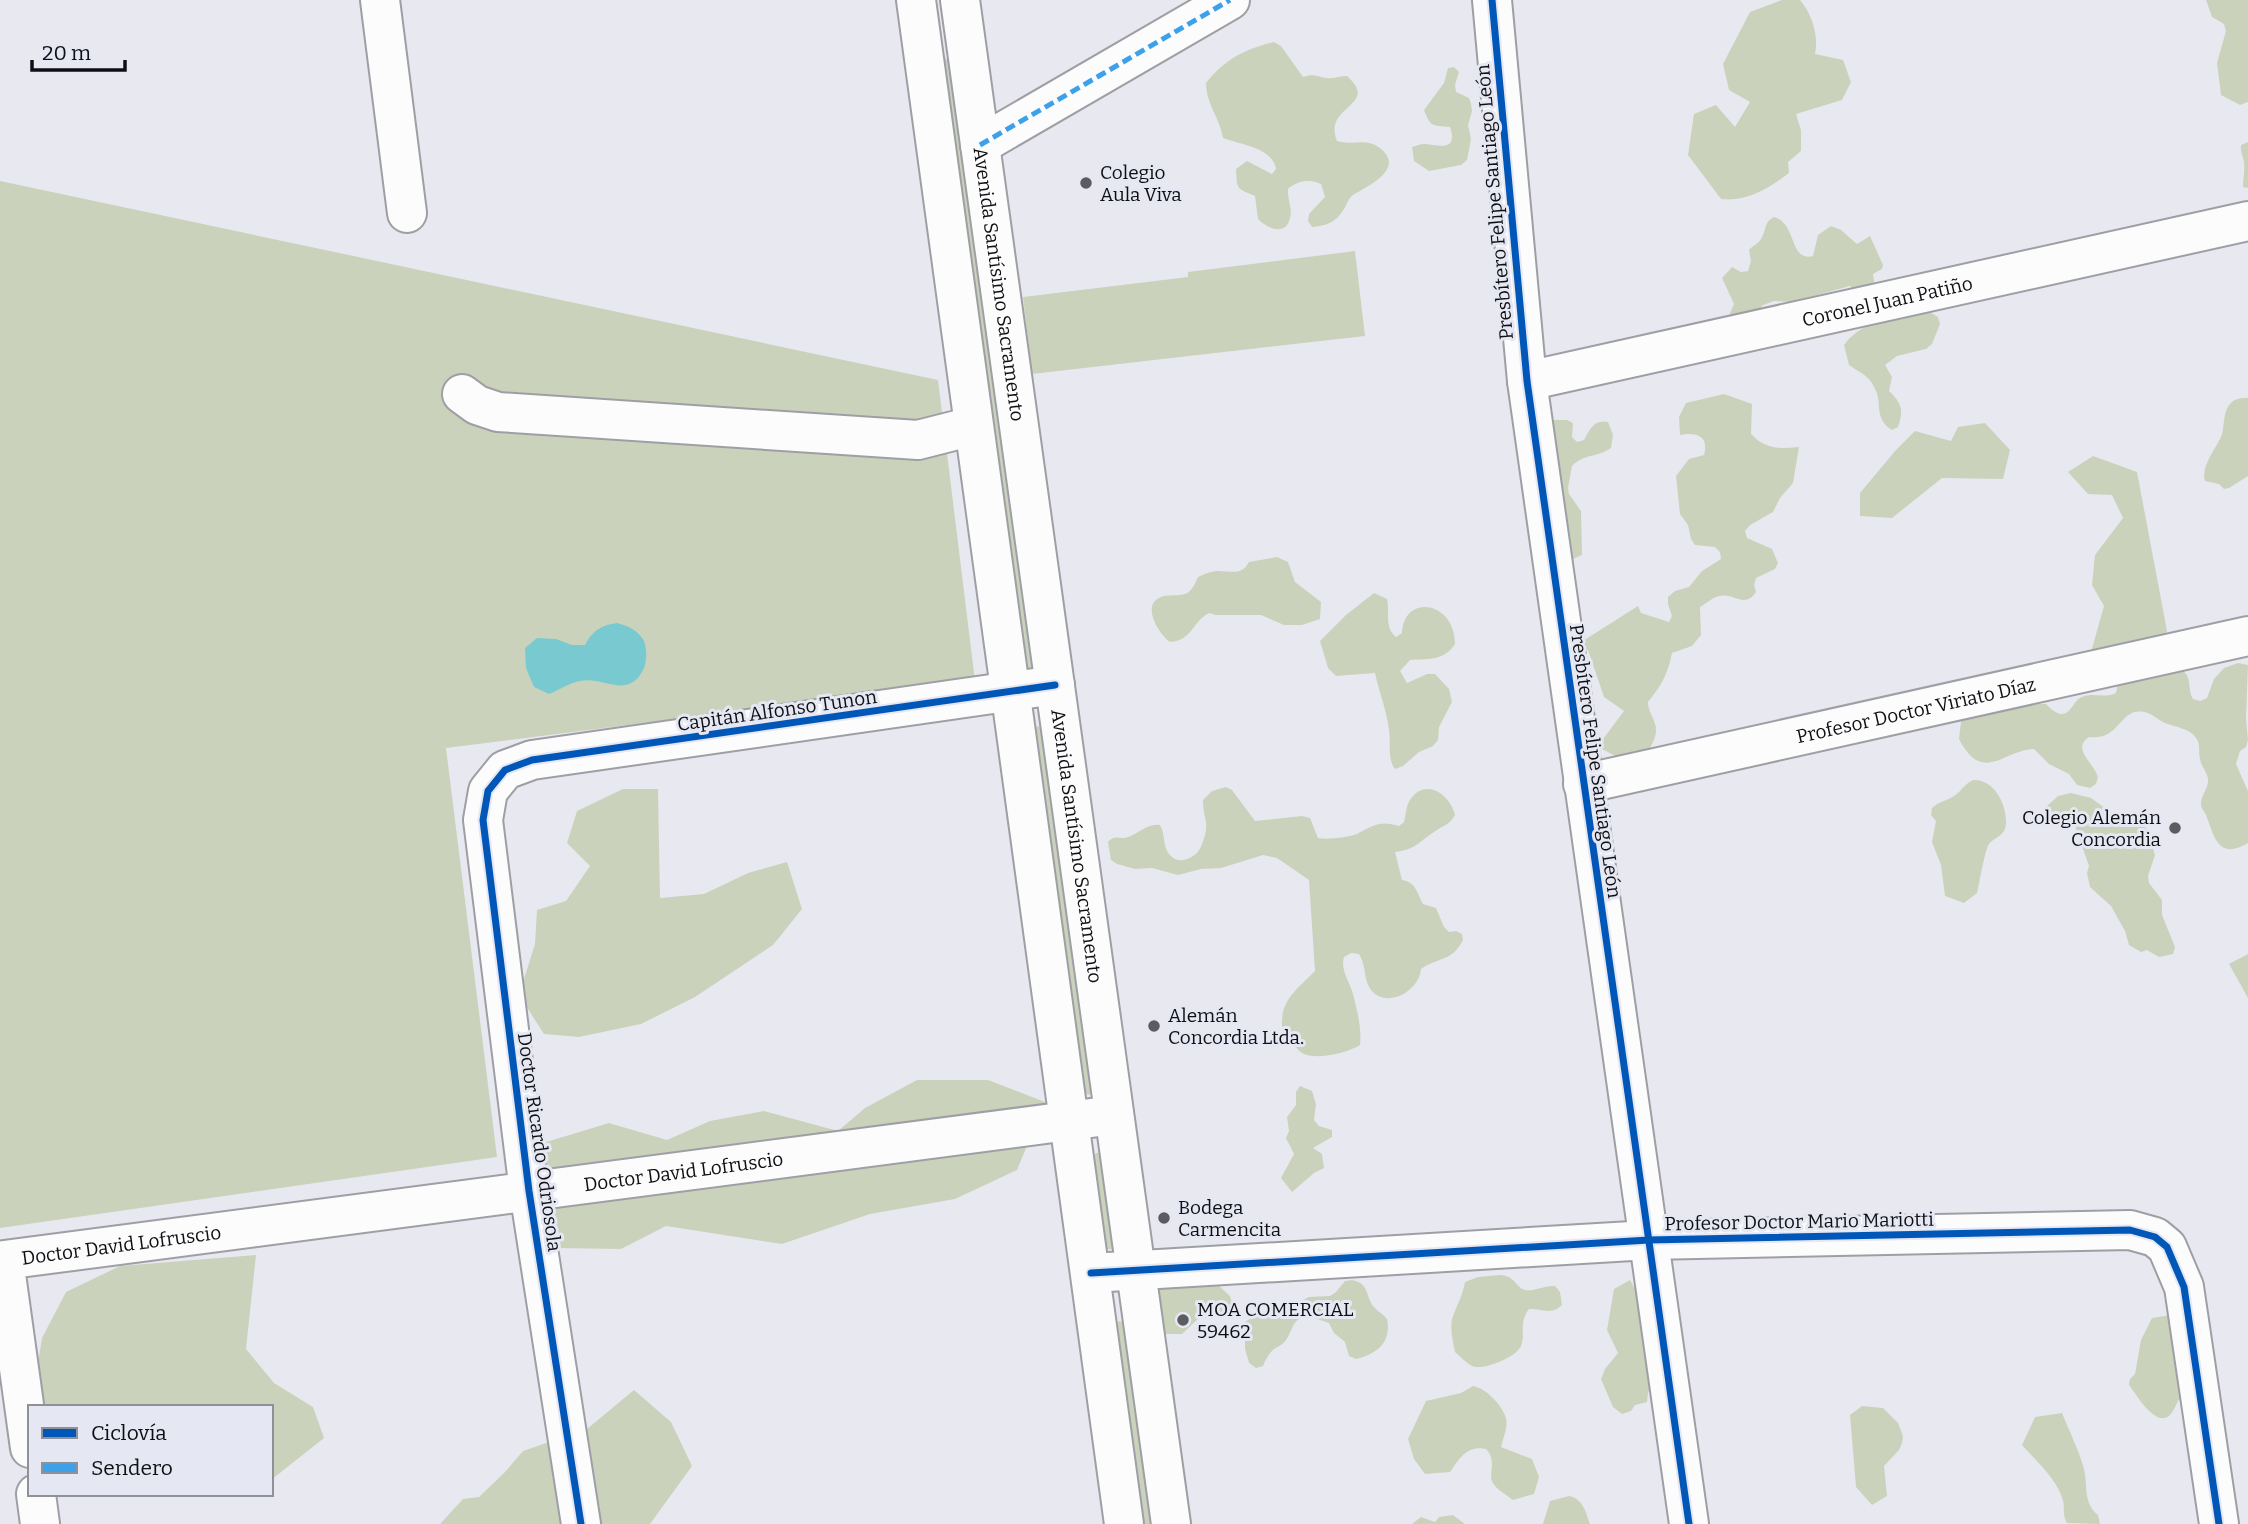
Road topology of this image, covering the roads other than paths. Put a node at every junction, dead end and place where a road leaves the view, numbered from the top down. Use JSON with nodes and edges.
{"nodes":[{"id":1,"x":380,"y":0,"type":"edge"},
{"id":2,"x":1230,"y":0,"type":"edge"},
{"id":3,"x":1492,"y":0,"type":"edge"},
{"id":4,"x":963,"y":1,"type":"edge"},
{"id":5,"x":916,"y":5,"type":"edge"},
{"id":6,"x":980,"y":145,"type":"junction"},
{"id":7,"x":407,"y":213,"type":"dead end"},
{"id":8,"x":2248,"y":221,"type":"edge"},
{"id":9,"x":1527,"y":381,"type":"junction"},
{"id":10,"x":462,"y":394,"type":"dead end"},
{"id":11,"x":973,"y":426,"type":"junction"},
{"id":12,"x":2248,"y":636,"type":"edge"},
{"id":13,"x":1055,"y":685,"type":"junction"},
{"id":14,"x":1010,"y":692,"type":"junction"},
{"id":15,"x":505,"y":770,"type":"joint"},
{"id":16,"x":1583,"y":784,"type":"junction"},
{"id":17,"x":1114,"y":1115,"type":"junction"},
{"id":18,"x":1070,"y":1121,"type":"junction"},
{"id":19,"x":529,"y":1191,"type":"junction"},
{"id":20,"x":1649,"y":1240,"type":"junction"},
{"id":21,"x":1136,"y":1270,"type":"junction"},
{"id":22,"x":1091,"y":1273,"type":"junction"},
{"id":23,"x":28,"y":1434,"type":"edge"},
{"id":24,"x":36,"y":1496,"type":"edge"},
{"id":25,"x":40,"y":1524,"type":"edge"},
{"id":26,"x":581,"y":1524,"type":"edge"},
{"id":27,"x":1124,"y":1524,"type":"edge"},
{"id":28,"x":1171,"y":1524,"type":"edge"},
{"id":29,"x":1689,"y":1524,"type":"edge"},
{"id":30,"x":2219,"y":1524,"type":"edge"}],
"edges":[{"from":1,"to":7,"type":"street"},
{"from":2,"to":6,"type":"street"},
{"from":3,"to":9,"type":"street","name":"Presbítero Felipe Santiago León"},
{"from":4,"to":5,"type":"street"},
{"from":4,"to":6,"type":"street","name":"Avenida Santísimo Sacramento"},
{"from":5,"to":11,"type":"street"},
{"from":6,"to":13,"type":"street","name":"Avenida Santísimo Sacramento"},
{"from":8,"to":9,"type":"street","name":"Coronel Juan Patiño"},
{"from":9,"to":16,"type":"street","name":"Presbítero Felipe Santiago León"},
{"from":10,"to":11,"type":"street"},
{"from":11,"to":14,"type":"street"},
{"from":12,"to":16,"type":"street","name":"Profesor Doctor Viriato Díaz"},
{"from":13,"to":14,"type":"street","name":"Capitán Alfonso Tunon"},
{"from":13,"to":17,"type":"street","name":"Avenida Santísimo Sacramento"},
{"from":14,"to":15,"type":"street","name":"Capitán Alfonso Tunon"},
{"from":14,"to":18,"type":"street"},
{"from":15,"to":19,"type":"street","name":"Doctor Ricardo Odriosola"},
{"from":16,"to":20,"type":"street","name":"Presbítero Felipe Santiago León"},
{"from":17,"to":18,"type":"street","name":"Doctor David Lofruscio"},
{"from":17,"to":21,"type":"street","name":"Avenida Santísimo Sacramento"},
{"from":18,"to":19,"type":"street","name":"Doctor David Lofruscio"},
{"from":18,"to":22,"type":"street"},
{"from":19,"to":23,"type":"street","name":"Doctor David Lofruscio"},
{"from":19,"to":26,"type":"street","name":"Doctor Ricardo Odriosola"},
{"from":20,"to":21,"type":"street","name":"Profesor Doctor Mario Mariotti"},
{"from":20,"to":29,"type":"street","name":"Presbítero Felipe Santiago León"},
{"from":20,"to":30,"type":"street","name":"Profesor Doctor Mario Mariotti"},
{"from":21,"to":22,"type":"street","name":"Profesor Doctor Mario Mariotti"},
{"from":21,"to":28,"type":"street","name":"Avenida Santísimo Sacramento"},
{"from":22,"to":27,"type":"street"},
{"from":24,"to":25,"type":"street"}]}
